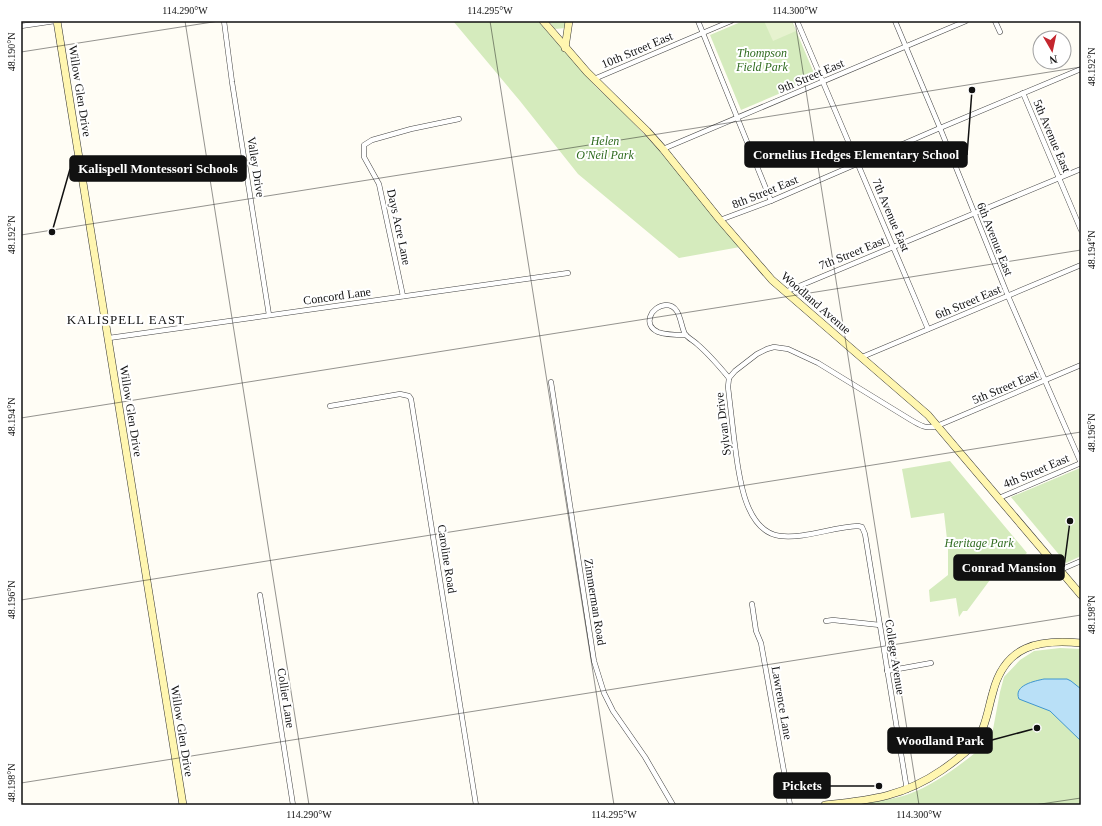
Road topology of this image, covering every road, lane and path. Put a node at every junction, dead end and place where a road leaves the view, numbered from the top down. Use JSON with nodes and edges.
{"nodes":[{"id":1,"x":56,"y":21,"type":"edge"},
{"id":2,"x":224,"y":21,"type":"edge"},
{"id":3,"x":543,"y":21,"type":"edge"},
{"id":4,"x":569,"y":21,"type":"edge"},
{"id":5,"x":698,"y":21,"type":"edge"},
{"id":6,"x":731,"y":21,"type":"edge"},
{"id":7,"x":797,"y":21,"type":"edge"},
{"id":8,"x":895,"y":21,"type":"edge"},
{"id":9,"x":966,"y":21,"type":"edge"},
{"id":10,"x":995,"y":21,"type":"edge"},
{"id":11,"x":21,"y":26,"type":"edge"},
{"id":12,"x":1000,"y":32,"type":"dead end"},
{"id":13,"x":703,"y":33,"type":"junction"},
{"id":14,"x":905,"y":47,"type":"junction"},
{"id":15,"x":565,"y":48,"type":"junction"},
{"id":16,"x":1081,"y":69,"type":"edge"},
{"id":17,"x":594,"y":78,"type":"junction"},
{"id":18,"x":823,"y":81,"type":"junction"},
{"id":19,"x":1023,"y":93,"type":"junction"},
{"id":20,"x":737,"y":117,"type":"junction"},
{"id":21,"x":459,"y":119,"type":"dead end"},
{"id":22,"x":940,"y":128,"type":"junction"},
{"id":23,"x":663,"y":149,"type":"junction"},
{"id":24,"x":858,"y":164,"type":"junction"},
{"id":25,"x":1081,"y":168,"type":"edge"},
{"id":26,"x":1059,"y":178,"type":"junction"},
{"id":27,"x":771,"y":201,"type":"junction"},
{"id":28,"x":974,"y":213,"type":"junction"},
{"id":29,"x":720,"y":220,"type":"junction"},
{"id":30,"x":1081,"y":230,"type":"edge"},
{"id":31,"x":893,"y":247,"type":"junction"},
{"id":32,"x":1081,"y":265,"type":"edge"},
{"id":33,"x":568,"y":273,"type":"dead end"},
{"id":34,"x":785,"y":292,"type":"junction"},
{"id":35,"x":403,"y":296,"type":"junction"},
{"id":36,"x":1008,"y":296,"type":"junction"},
{"id":37,"x":269,"y":315,"type":"junction"},
{"id":38,"x":928,"y":329,"type":"junction"},
{"id":39,"x":686,"y":335,"type":"junction"},
{"id":40,"x":109,"y":338,"type":"junction"},
{"id":41,"x":862,"y":357,"type":"junction"},
{"id":42,"x":1081,"y":366,"type":"edge"},
{"id":43,"x":729,"y":378,"type":"junction"},
{"id":44,"x":1046,"y":381,"type":"junction"},
{"id":45,"x":551,"y":382,"type":"dead end"},
{"id":46,"x":330,"y":406,"type":"dead end"},
{"id":47,"x":937,"y":426,"type":"junction"},
{"id":48,"x":1081,"y":463,"type":"edge"},
{"id":49,"x":999,"y":498,"type":"junction"},
{"id":50,"x":862,"y":527,"type":"joint"},
{"id":51,"x":1081,"y":561,"type":"edge"},
{"id":52,"x":1060,"y":570,"type":"junction"},
{"id":53,"x":260,"y":595,"type":"dead end"},
{"id":54,"x":1081,"y":595,"type":"edge"},
{"id":55,"x":752,"y":604,"type":"dead end"},
{"id":56,"x":826,"y":621,"type":"dead end"},
{"id":57,"x":880,"y":625,"type":"junction"},
{"id":58,"x":1081,"y":643,"type":"edge"},
{"id":59,"x":931,"y":663,"type":"dead end"},
{"id":60,"x":887,"y":671,"type":"junction"},
{"id":61,"x":906,"y":790,"type":"junction"},
{"id":62,"x":840,"y":804,"type":"edge"},
{"id":63,"x":183,"y":805,"type":"edge"},
{"id":64,"x":293,"y":805,"type":"edge"},
{"id":65,"x":476,"y":805,"type":"edge"},
{"id":66,"x":673,"y":805,"type":"edge"},
{"id":67,"x":790,"y":805,"type":"edge"},
{"id":68,"x":824,"y":805,"type":"edge"}],
"edges":[{"from":1,"to":11,"type":"street"},
{"from":1,"to":40,"type":"street","name":"Willow Glen Drive"},
{"from":2,"to":37,"type":"street","name":"Valley Drive"},
{"from":3,"to":15,"type":"street","name":"Woodland Avenue"},
{"from":4,"to":15,"type":"street"},
{"from":5,"to":13,"type":"street"},
{"from":6,"to":13,"type":"street","name":"10th Street East"},
{"from":7,"to":18,"type":"street","name":"7th Avenue East"},
{"from":8,"to":14,"type":"street","name":"6th Avenue East"},
{"from":9,"to":14,"type":"street","name":"9th Street East"},
{"from":10,"to":12,"type":"street"},
{"from":13,"to":17,"type":"street","name":"10th Street East"},
{"from":13,"to":20,"type":"street"},
{"from":14,"to":18,"type":"street","name":"9th Street East"},
{"from":14,"to":22,"type":"street","name":"6th Avenue East"},
{"from":15,"to":17,"type":"street","name":"Woodland Avenue"},
{"from":16,"to":19,"type":"street","name":"8th Street East"},
{"from":17,"to":23,"type":"street","name":"Woodland Avenue"},
{"from":18,"to":20,"type":"street","name":"9th Street East"},
{"from":18,"to":24,"type":"street","name":"7th Avenue East"},
{"from":19,"to":22,"type":"street","name":"8th Street East"},
{"from":19,"to":26,"type":"street","name":"5th Avenue East"},
{"from":20,"to":23,"type":"street","name":"9th Street East"},
{"from":20,"to":27,"type":"street"},
{"from":21,"to":35,"type":"street","name":"Days Acre Lane"},
{"from":22,"to":24,"type":"street","name":"8th Street East"},
{"from":22,"to":28,"type":"street","name":"6th Avenue East"},
{"from":23,"to":29,"type":"street","name":"Woodland Avenue"},
{"from":24,"to":27,"type":"street","name":"8th Street East"},
{"from":24,"to":31,"type":"street","name":"7th Avenue East"},
{"from":25,"to":26,"type":"street","name":"7th Street East"},
{"from":26,"to":28,"type":"street","name":"7th Street East"},
{"from":26,"to":30,"type":"street","name":"5th Avenue East"},
{"from":27,"to":29,"type":"street","name":"8th Street East"},
{"from":28,"to":31,"type":"street","name":"7th Street East"},
{"from":28,"to":36,"type":"street","name":"6th Avenue East"},
{"from":29,"to":34,"type":"street","name":"Woodland Avenue"},
{"from":31,"to":34,"type":"street","name":"7th Street East"},
{"from":31,"to":38,"type":"street","name":"7th Avenue East"},
{"from":32,"to":36,"type":"street","name":"6th Street East"},
{"from":33,"to":35,"type":"street","name":"Concord Lane"},
{"from":34,"to":41,"type":"street","name":"Woodland Avenue"},
{"from":35,"to":37,"type":"street","name":"Concord Lane"},
{"from":36,"to":38,"type":"street","name":"6th Street East"},
{"from":36,"to":44,"type":"street","name":"6th Avenue East"},
{"from":37,"to":40,"type":"street","name":"Concord Lane"},
{"from":38,"to":41,"type":"street","name":"6th Street East"},
{"from":39,"to":39,"type":"street"},
{"from":39,"to":43,"type":"street"},
{"from":40,"to":63,"type":"street","name":"Willow Glen Drive"},
{"from":41,"to":47,"type":"street","name":"Woodland Avenue"},
{"from":42,"to":44,"type":"street","name":"5th Street East"},
{"from":43,"to":47,"type":"street","name":"Sylvan Drive"},
{"from":43,"to":50,"type":"street","name":"Sylvan Drive"},
{"from":44,"to":47,"type":"street","name":"5th Street East"},
{"from":44,"to":48,"type":"street","name":"6th Avenue East"},
{"from":45,"to":66,"type":"street","name":"Zimmerman Road"},
{"from":46,"to":65,"type":"street","name":"Caroline Road"},
{"from":47,"to":49,"type":"street","name":"Woodland Avenue"},
{"from":48,"to":49,"type":"street","name":"4th Street East"},
{"from":49,"to":52,"type":"street","name":"Woodland Avenue"},
{"from":50,"to":57,"type":"street","name":"College Avenue"},
{"from":51,"to":52,"type":"street"},
{"from":52,"to":54,"type":"street","name":"Woodland Avenue"},
{"from":53,"to":64,"type":"street","name":"Collier Lane"},
{"from":55,"to":67,"type":"street","name":"Lawrence Lane"},
{"from":56,"to":57,"type":"street"},
{"from":57,"to":60,"type":"street","name":"College Avenue"},
{"from":58,"to":61,"type":"street"},
{"from":59,"to":60,"type":"street"},
{"from":60,"to":61,"type":"street","name":"College Avenue"},
{"from":61,"to":62,"type":"street"},
{"from":62,"to":68,"type":"street"}]}
